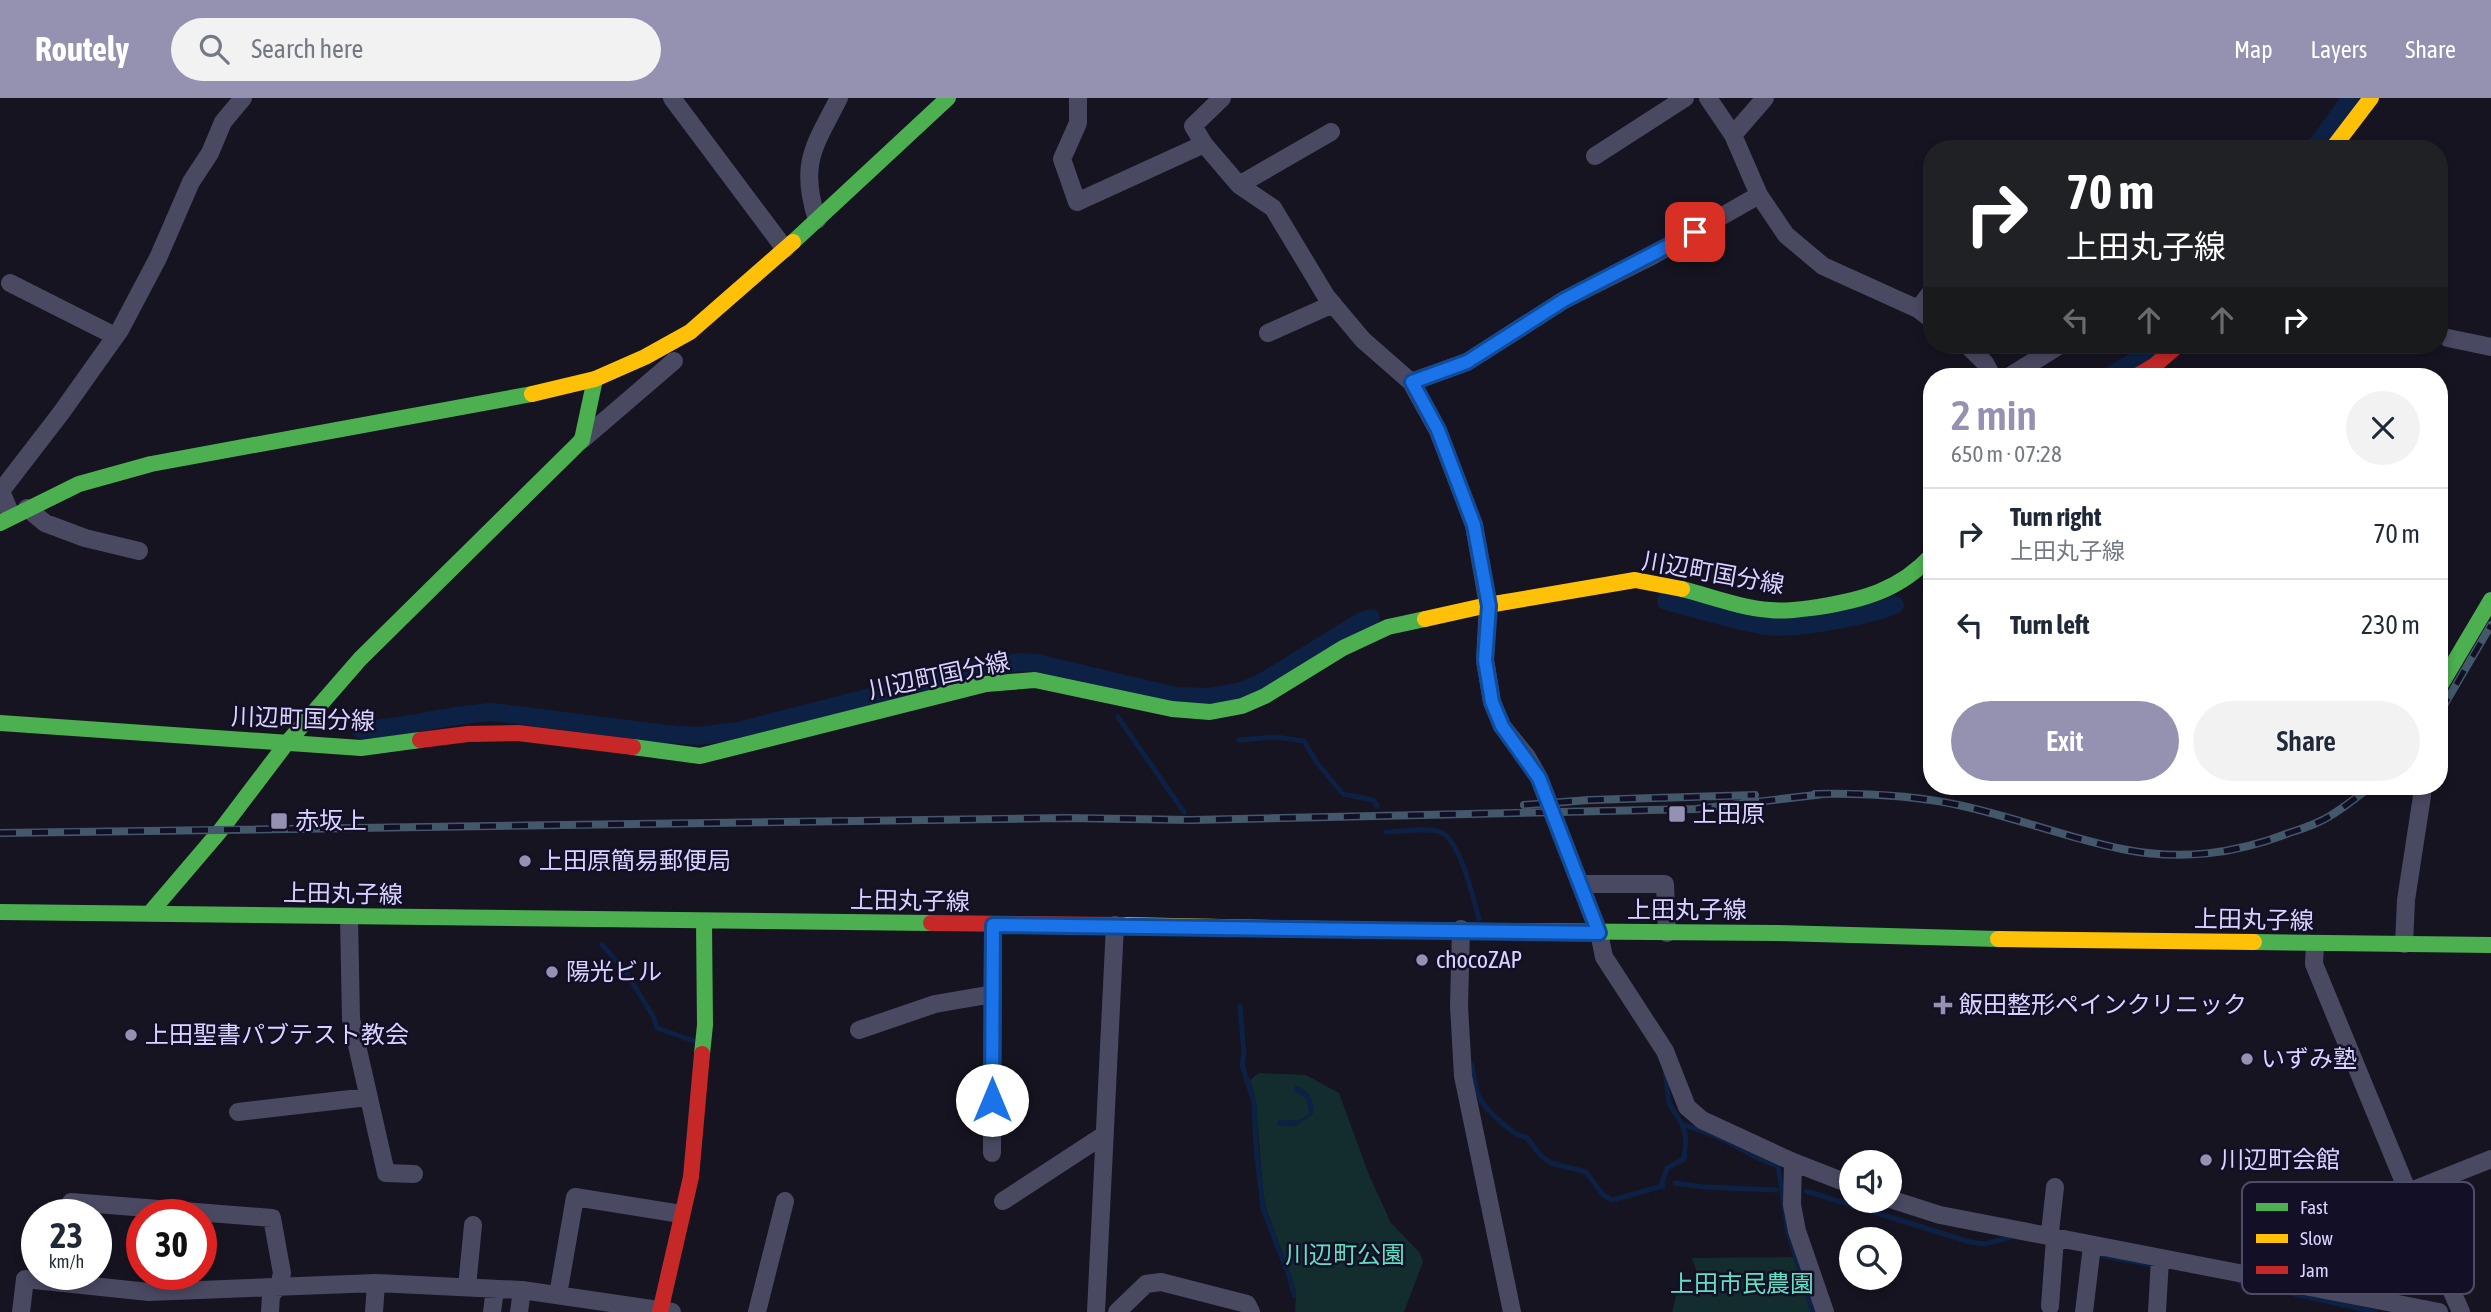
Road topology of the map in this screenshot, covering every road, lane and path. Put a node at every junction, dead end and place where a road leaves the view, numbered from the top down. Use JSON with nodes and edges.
{"nodes":[{"id":1,"x":243,"y":98,"type":"edge"},
{"id":2,"x":672,"y":98,"type":"edge"},
{"id":3,"x":839,"y":98,"type":"edge"},
{"id":4,"x":948,"y":98,"type":"edge"},
{"id":5,"x":1077,"y":98,"type":"edge"},
{"id":6,"x":1222,"y":98,"type":"edge"},
{"id":7,"x":1685,"y":98,"type":"edge"},
{"id":8,"x":1708,"y":98,"type":"edge"},
{"id":9,"x":1765,"y":98,"type":"edge"},
{"id":10,"x":2371,"y":98,"type":"edge"},
{"id":11,"x":1331,"y":132,"type":"dead end"},
{"id":12,"x":1733,"y":135,"type":"junction"},
{"id":13,"x":2339,"y":140,"type":"edge"},
{"id":14,"x":1204,"y":144,"type":"junction"},
{"id":15,"x":1595,"y":156,"type":"dead end"},
{"id":16,"x":1239,"y":185,"type":"junction"},
{"id":17,"x":1759,"y":195,"type":"junction"},
{"id":18,"x":817,"y":220,"type":"junction"},
{"id":19,"x":785,"y":249,"type":"junction"},
{"id":20,"x":10,"y":282,"type":"dead end"},
{"id":21,"x":1332,"y":304,"type":"junction"},
{"id":22,"x":1923,"y":313,"type":"edge"},
{"id":23,"x":1268,"y":333,"type":"dead end"},
{"id":24,"x":115,"y":336,"type":"junction"},
{"id":25,"x":2448,"y":338,"type":"dead end"},
{"id":26,"x":2491,"y":347,"type":"edge"},
{"id":27,"x":1976,"y":354,"type":"edge"},
{"id":28,"x":2045,"y":354,"type":"edge"},
{"id":29,"x":2168,"y":354,"type":"edge"},
{"id":30,"x":674,"y":361,"type":"dead end"},
{"id":31,"x":1988,"y":368,"type":"edge"},
{"id":32,"x":2023,"y":368,"type":"edge"},
{"id":33,"x":2151,"y":368,"type":"edge"},
{"id":34,"x":594,"y":379,"type":"junction"},
{"id":35,"x":1412,"y":382,"type":"junction"},
{"id":36,"x":582,"y":439,"type":"junction"},
{"id":37,"x":13,"y":515,"type":"edge"},
{"id":38,"x":139,"y":551,"type":"dead end"},
{"id":39,"x":1923,"y":565,"type":"edge"},
{"id":40,"x":2491,"y":600,"type":"edge"},
{"id":41,"x":1489,"y":606,"type":"junction"},
{"id":42,"x":2448,"y":673,"type":"edge"},
{"id":43,"x":0,"y":723,"type":"edge"},
{"id":44,"x":286,"y":744,"type":"junction"},
{"id":45,"x":2422,"y":795,"type":"edge"},
{"id":46,"x":1581,"y":884,"type":"junction"},
{"id":47,"x":0,"y":912,"type":"edge"},
{"id":48,"x":150,"y":913,"type":"junction"},
{"id":49,"x":349,"y":918,"type":"junction"},
{"id":50,"x":704,"y":921,"type":"junction"},
{"id":51,"x":993,"y":925,"type":"junction"},
{"id":52,"x":1115,"y":925,"type":"junction"},
{"id":53,"x":1461,"y":929,"type":"junction"},
{"id":54,"x":1599,"y":933,"type":"junction"},
{"id":55,"x":1667,"y":933,"type":"junction"},
{"id":56,"x":2315,"y":944,"type":"junction"},
{"id":57,"x":2404,"y":944,"type":"junction"},
{"id":58,"x":2491,"y":945,"type":"edge"},
{"id":59,"x":993,"y":994,"type":"junction"},
{"id":60,"x":859,"y":1030,"type":"dead end"},
{"id":61,"x":368,"y":1097,"type":"junction"},
{"id":62,"x":238,"y":1112,"type":"dead end"},
{"id":63,"x":1104,"y":1135,"type":"junction"},
{"id":64,"x":992,"y":1153,"type":"dead end"},
{"id":65,"x":2491,"y":1160,"type":"edge"},
{"id":66,"x":1793,"y":1162,"type":"junction"},
{"id":67,"x":414,"y":1174,"type":"dead end"},
{"id":68,"x":1839,"y":1180,"type":"edge"},
{"id":69,"x":2404,"y":1182,"type":"edge"},
{"id":70,"x":2434,"y":1182,"type":"edge"},
{"id":71,"x":2055,"y":1187,"type":"dead end"},
{"id":72,"x":785,"y":1201,"type":"dead end"},
{"id":73,"x":1003,"y":1201,"type":"dead end"},
{"id":74,"x":1902,"y":1203,"type":"edge"},
{"id":75,"x":112,"y":1205,"type":"edge"},
{"id":76,"x":681,"y":1213,"type":"junction"},
{"id":77,"x":473,"y":1225,"type":"dead end"},
{"id":78,"x":2055,"y":1238,"type":"junction"},
{"id":79,"x":2092,"y":1246,"type":"junction"},
{"id":80,"x":2160,"y":1265,"type":"junction"},
{"id":81,"x":2242,"y":1279,"type":"edge"},
{"id":82,"x":376,"y":1283,"type":"junction"},
{"id":83,"x":112,"y":1286,"type":"edge"},
{"id":84,"x":279,"y":1286,"type":"junction"},
{"id":85,"x":467,"y":1287,"type":"junction"},
{"id":86,"x":495,"y":1289,"type":"junction"},
{"id":87,"x":24,"y":1290,"type":"edge"},
{"id":88,"x":522,"y":1290,"type":"junction"},
{"id":89,"x":2332,"y":1294,"type":"edge"},
{"id":90,"x":2453,"y":1294,"type":"edge"},
{"id":91,"x":558,"y":1295,"type":"junction"},
{"id":92,"x":2050,"y":1306,"type":"dead end"},
{"id":93,"x":664,"y":1311,"type":"edge"},
{"id":94,"x":22,"y":1312,"type":"edge"},
{"id":95,"x":270,"y":1312,"type":"edge"},
{"id":96,"x":374,"y":1312,"type":"edge"},
{"id":97,"x":492,"y":1312,"type":"edge"},
{"id":98,"x":519,"y":1312,"type":"edge"},
{"id":99,"x":757,"y":1312,"type":"edge"},
{"id":100,"x":1096,"y":1312,"type":"edge"},
{"id":101,"x":1117,"y":1312,"type":"edge"},
{"id":102,"x":1251,"y":1312,"type":"edge"},
{"id":103,"x":1512,"y":1312,"type":"edge"},
{"id":104,"x":1825,"y":1312,"type":"edge"},
{"id":105,"x":2084,"y":1312,"type":"edge"},
{"id":106,"x":2157,"y":1312,"type":"edge"},
{"id":107,"x":2439,"y":1312,"type":"edge"},
{"id":108,"x":2461,"y":1312,"type":"edge"}],
"edges":[{"from":1,"to":24,"type":"street"},
{"from":2,"to":19,"type":"street"},
{"from":3,"to":18,"type":"street"},
{"from":4,"to":18,"type":"street"},
{"from":5,"to":14,"type":"street"},
{"from":6,"to":14,"type":"street"},
{"from":7,"to":15,"type":"street"},
{"from":8,"to":12,"type":"street"},
{"from":9,"to":12,"type":"street"},
{"from":10,"to":13,"type":"street"},
{"from":11,"to":16,"type":"street"},
{"from":12,"to":17,"type":"street"},
{"from":14,"to":16,"type":"street"},
{"from":16,"to":21,"type":"street"},
{"from":17,"to":22,"type":"street"},
{"from":17,"to":35,"type":"street"},
{"from":18,"to":19,"type":"street"},
{"from":19,"to":34,"type":"street"},
{"from":20,"to":24,"type":"street"},
{"from":21,"to":23,"type":"street"},
{"from":21,"to":35,"type":"street"},
{"from":24,"to":37,"type":"street"},
{"from":25,"to":26,"type":"street"},
{"from":27,"to":31,"type":"street"},
{"from":28,"to":32,"type":"street"},
{"from":29,"to":33,"type":"street"},
{"from":30,"to":36,"type":"street"},
{"from":34,"to":36,"type":"street"},
{"from":34,"to":37,"type":"street"},
{"from":35,"to":41,"type":"street"},
{"from":36,"to":44,"type":"street"},
{"from":37,"to":38,"type":"street"},
{"from":39,"to":41,"type":"street","name":"川辺町国分線"},
{"from":40,"to":42,"type":"street"},
{"from":41,"to":44,"type":"street","name":"川辺町国分線"},
{"from":41,"to":46,"type":"street"},
{"from":43,"to":44,"type":"street","name":"川辺町国分線"},
{"from":44,"to":48,"type":"street"},
{"from":45,"to":57,"type":"street"},
{"from":46,"to":54,"type":"street"},
{"from":46,"to":55,"type":"street"},
{"from":47,"to":48,"type":"street","name":"上田丸子線"},
{"from":48,"to":49,"type":"street","name":"上田丸子線"},
{"from":49,"to":50,"type":"street","name":"上田丸子線"},
{"from":49,"to":61,"type":"street"},
{"from":50,"to":51,"type":"street","name":"上田丸子線"},
{"from":50,"to":76,"type":"street"},
{"from":51,"to":52,"type":"street","name":"上田丸子線"},
{"from":51,"to":59,"type":"street"},
{"from":52,"to":53,"type":"street","name":"上田丸子線"},
{"from":52,"to":63,"type":"street"},
{"from":53,"to":54,"type":"street","name":"上田丸子線"},
{"from":53,"to":103,"type":"street"},
{"from":54,"to":55,"type":"street","name":"上田丸子線"},
{"from":54,"to":66,"type":"street"},
{"from":55,"to":56,"type":"street","name":"上田丸子線"},
{"from":56,"to":57,"type":"street","name":"上田丸子線"},
{"from":56,"to":69,"type":"street"},
{"from":57,"to":58,"type":"street","name":"上田丸子線"},
{"from":59,"to":60,"type":"street"},
{"from":59,"to":64,"type":"street"},
{"from":61,"to":62,"type":"street"},
{"from":61,"to":67,"type":"street"},
{"from":63,"to":73,"type":"street"},
{"from":63,"to":100,"type":"street"},
{"from":65,"to":70,"type":"street"},
{"from":66,"to":68,"type":"street"},
{"from":66,"to":104,"type":"street"},
{"from":71,"to":78,"type":"street"},
{"from":72,"to":99,"type":"street"},
{"from":74,"to":78,"type":"street"},
{"from":75,"to":84,"type":"street"},
{"from":76,"to":91,"type":"street"},
{"from":76,"to":93,"type":"street"},
{"from":77,"to":85,"type":"street"},
{"from":78,"to":79,"type":"street"},
{"from":78,"to":92,"type":"street"},
{"from":79,"to":80,"type":"street"},
{"from":79,"to":105,"type":"street"},
{"from":80,"to":81,"type":"street"},
{"from":80,"to":106,"type":"street"},
{"from":82,"to":84,"type":"street"},
{"from":82,"to":85,"type":"street"},
{"from":82,"to":96,"type":"street"},
{"from":83,"to":84,"type":"street"},
{"from":84,"to":95,"type":"street"},
{"from":85,"to":86,"type":"street"},
{"from":86,"to":88,"type":"street"},
{"from":86,"to":97,"type":"street"},
{"from":87,"to":94,"type":"street"},
{"from":88,"to":91,"type":"street"},
{"from":88,"to":98,"type":"street"},
{"from":89,"to":107,"type":"street"},
{"from":90,"to":108,"type":"street"},
{"from":91,"to":93,"type":"street"},
{"from":101,"to":102,"type":"street"}]}
